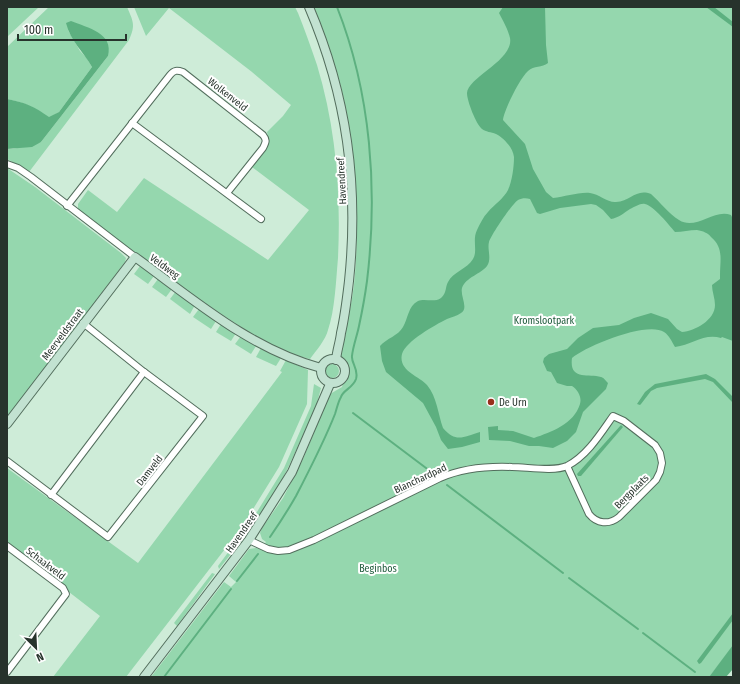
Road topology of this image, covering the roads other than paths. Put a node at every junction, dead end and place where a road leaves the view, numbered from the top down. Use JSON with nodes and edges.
{"nodes":[{"id":1,"x":309,"y":7,"type":"edge"},
{"id":2,"x":132,"y":123,"type":"junction"},
{"id":3,"x":7,"y":164,"type":"edge"},
{"id":4,"x":227,"y":193,"type":"junction"},
{"id":5,"x":67,"y":206,"type":"junction"},
{"id":6,"x":261,"y":219,"type":"dead end"},
{"id":7,"x":135,"y":257,"type":"junction"},
{"id":8,"x":83,"y":324,"type":"junction"},
{"id":9,"x":336,"y":360,"type":"junction"},
{"id":10,"x":321,"y":368,"type":"junction"},
{"id":11,"x":144,"y":372,"type":"junction"},
{"id":12,"x":330,"y":384,"type":"junction"},
{"id":13,"x":7,"y":424,"type":"edge"},
{"id":14,"x":7,"y":461,"type":"edge"},
{"id":15,"x":567,"y":466,"type":"junction"},
{"id":16,"x":51,"y":495,"type":"junction"},
{"id":17,"x":250,"y":540,"type":"junction"},
{"id":18,"x":8,"y":549,"type":"edge"},
{"id":19,"x":7,"y":672,"type":"edge"},
{"id":20,"x":144,"y":677,"type":"edge"}],
"edges":[{"from":1,"to":9,"type":"street","name":"Havendreef"},
{"from":2,"to":4,"type":"street"},
{"from":2,"to":4,"type":"street","name":"Wolkenveld"},
{"from":2,"to":5,"type":"street","name":"Wolkenveld"},
{"from":3,"to":5,"type":"street","name":"Veldweg"},
{"from":4,"to":6,"type":"street"},
{"from":5,"to":7,"type":"street","name":"Veldweg"},
{"from":7,"to":8,"type":"street","name":"Meerveldstraat"},
{"from":7,"to":10,"type":"street","name":"Veldweg"},
{"from":8,"to":11,"type":"street","name":"Damveld"},
{"from":8,"to":13,"type":"street","name":"Meerveldstraat"},
{"from":9,"to":10,"type":"street"},
{"from":9,"to":12,"type":"street"},
{"from":10,"to":12,"type":"street"},
{"from":11,"to":16,"type":"street"},
{"from":11,"to":16,"type":"street","name":"Damveld"},
{"from":12,"to":17,"type":"street","name":"Havendreef"},
{"from":14,"to":16,"type":"street","name":"Damveld"},
{"from":15,"to":15,"type":"street","name":"Bergplaats"},
{"from":15,"to":17,"type":"street","name":"Blanchardpad"},
{"from":17,"to":20,"type":"street","name":"Havendreef"},
{"from":18,"to":19,"type":"street","name":"Schaakveld"}]}
